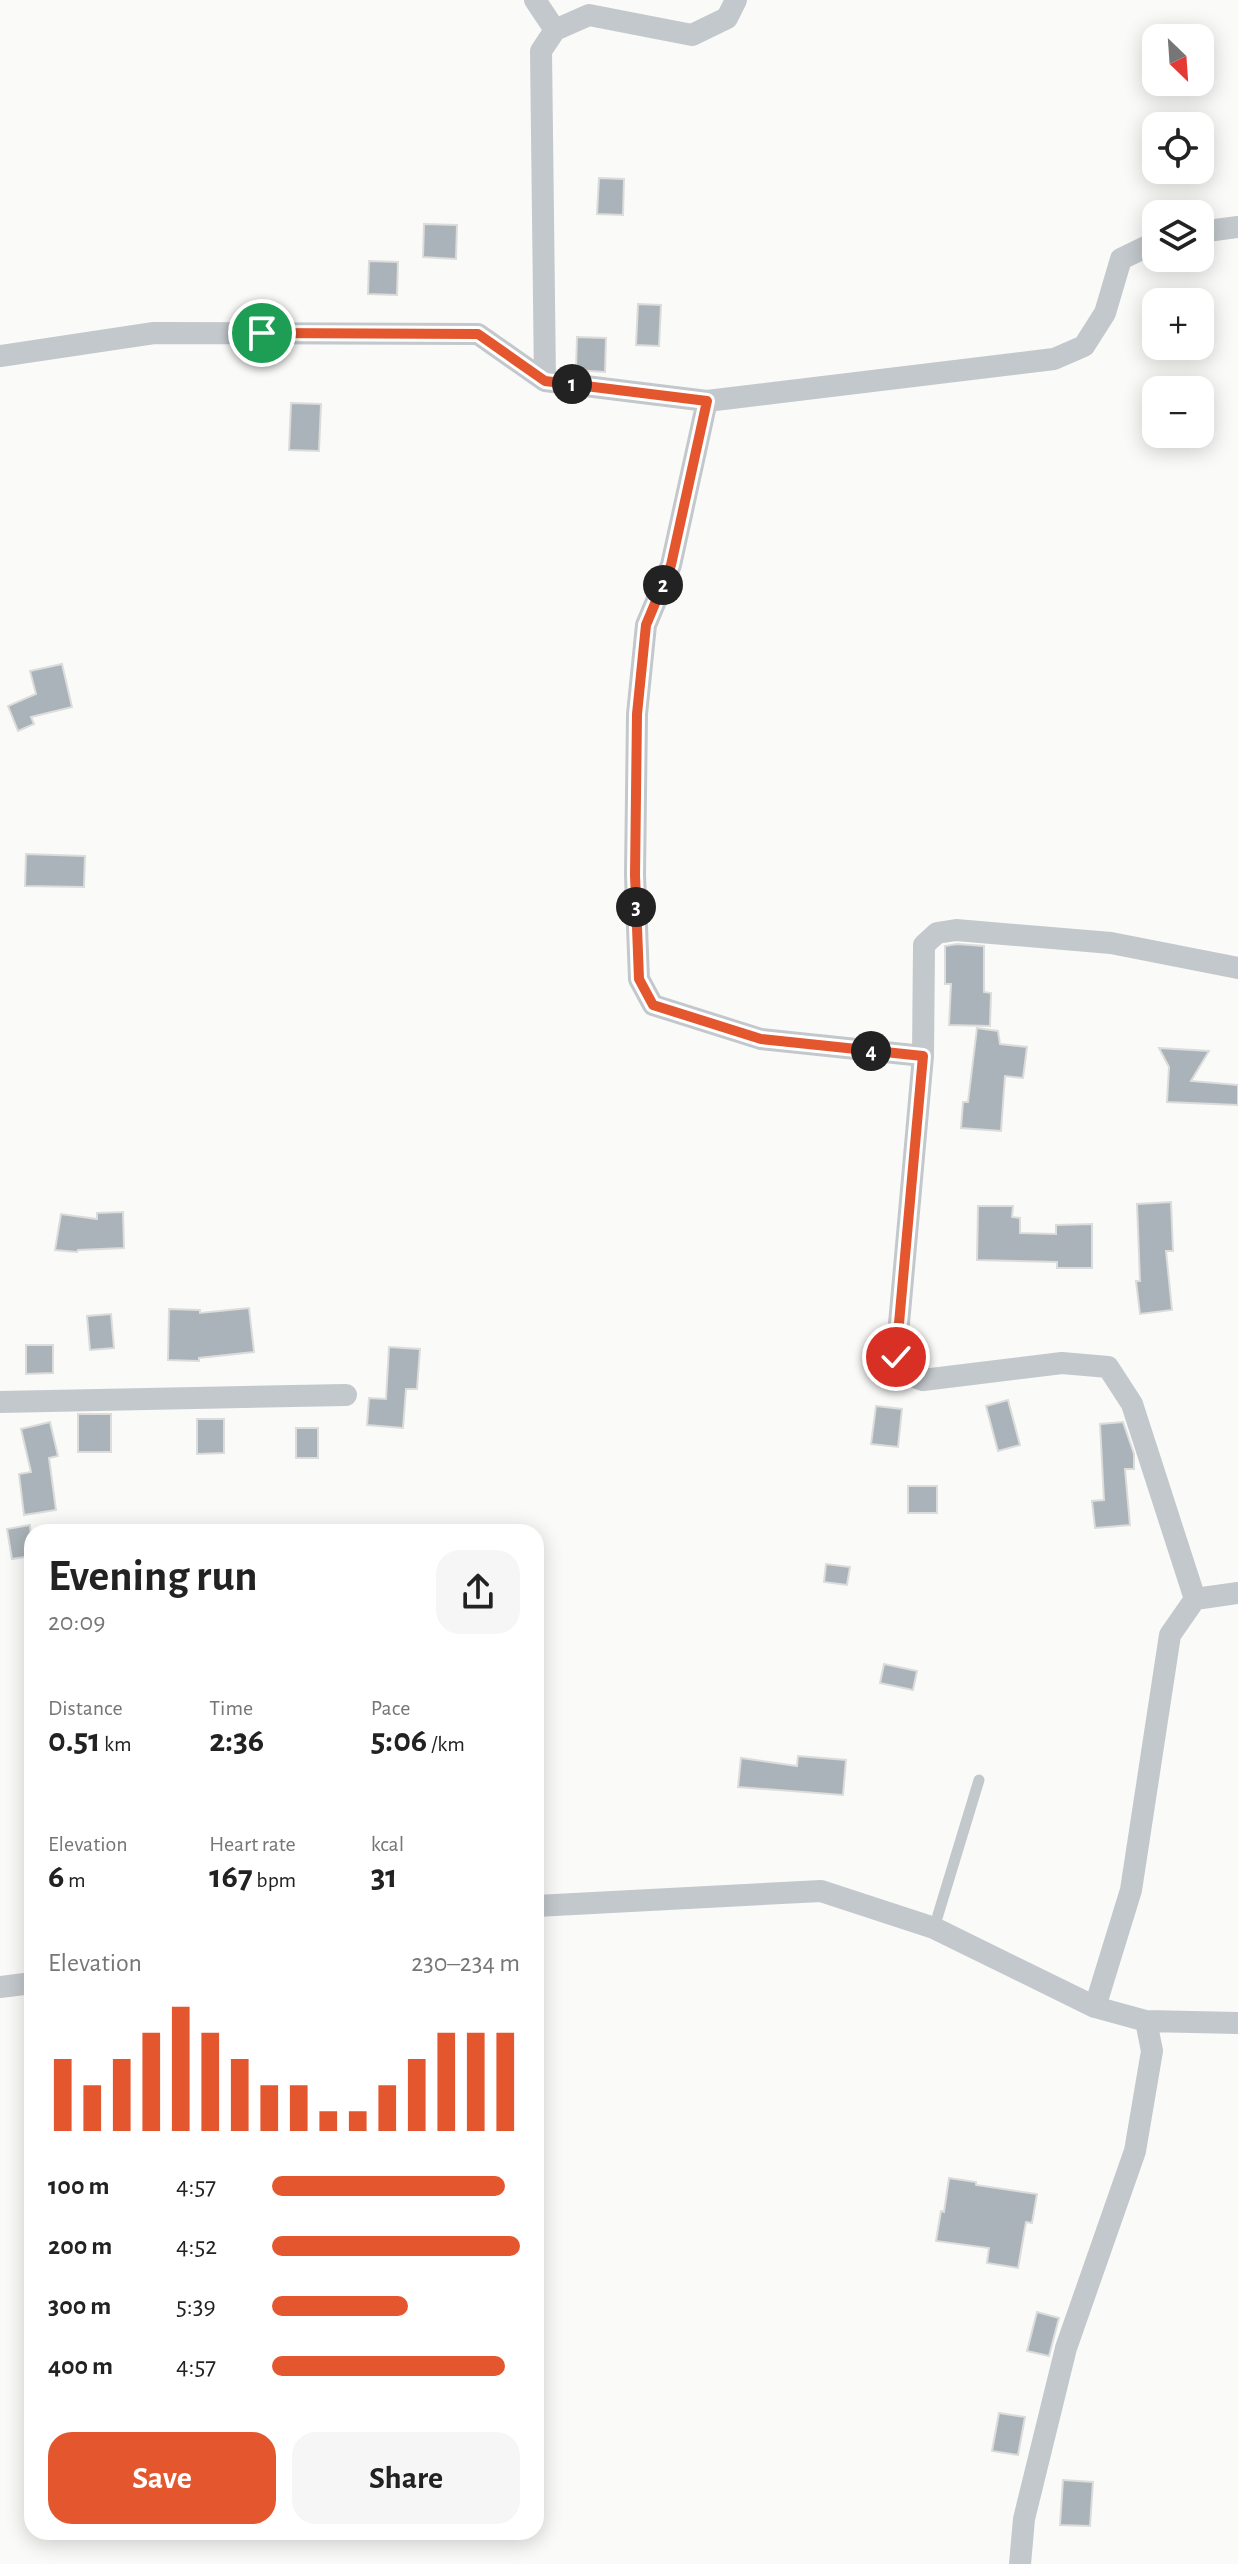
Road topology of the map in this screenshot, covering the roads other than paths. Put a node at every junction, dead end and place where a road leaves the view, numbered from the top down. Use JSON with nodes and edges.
{"nodes":[{"id":1,"x":535,"y":0,"type":"edge"},
{"id":2,"x":736,"y":0,"type":"edge"},
{"id":3,"x":555,"y":30,"type":"junction"},
{"id":4,"x":1238,"y":227,"type":"edge"},
{"id":5,"x":1214,"y":230,"type":"edge"},
{"id":6,"x":1142,"y":249,"type":"edge"},
{"id":7,"x":0,"y":356,"type":"edge"},
{"id":8,"x":545,"y":381,"type":"junction"},
{"id":9,"x":707,"y":401,"type":"junction"},
{"id":10,"x":1238,"y":968,"type":"edge"},
{"id":11,"x":923,"y":1056,"type":"junction"},
{"id":12,"x":346,"y":1395,"type":"dead end"},
{"id":13,"x":0,"y":1402,"type":"edge"},
{"id":14,"x":1238,"y":1593,"type":"edge"},
{"id":15,"x":1195,"y":1599,"type":"junction"},
{"id":16,"x":979,"y":1780,"type":"dead end"},
{"id":17,"x":544,"y":1906,"type":"edge"},
{"id":18,"x":934,"y":1928,"type":"junction"},
{"id":19,"x":24,"y":1984,"type":"edge"},
{"id":20,"x":0,"y":1987,"type":"edge"},
{"id":21,"x":1095,"y":2007,"type":"junction"},
{"id":22,"x":1146,"y":2021,"type":"junction"},
{"id":23,"x":1238,"y":2023,"type":"edge"},
{"id":24,"x":1020,"y":2564,"type":"edge"}],
"edges":[{"from":1,"to":3,"type":"street"},
{"from":2,"to":3,"type":"street"},
{"from":3,"to":8,"type":"street"},
{"from":4,"to":5,"type":"street"},
{"from":6,"to":9,"type":"street"},
{"from":7,"to":8,"type":"street"},
{"from":8,"to":9,"type":"street"},
{"from":9,"to":11,"type":"street"},
{"from":10,"to":11,"type":"street"},
{"from":11,"to":15,"type":"street"},
{"from":12,"to":13,"type":"street"},
{"from":14,"to":15,"type":"street"},
{"from":15,"to":21,"type":"street"},
{"from":16,"to":18,"type":"lane"},
{"from":17,"to":18,"type":"street"},
{"from":18,"to":21,"type":"street"},
{"from":19,"to":20,"type":"street"},
{"from":21,"to":22,"type":"street"},
{"from":22,"to":23,"type":"street"},
{"from":22,"to":24,"type":"street"}]}
